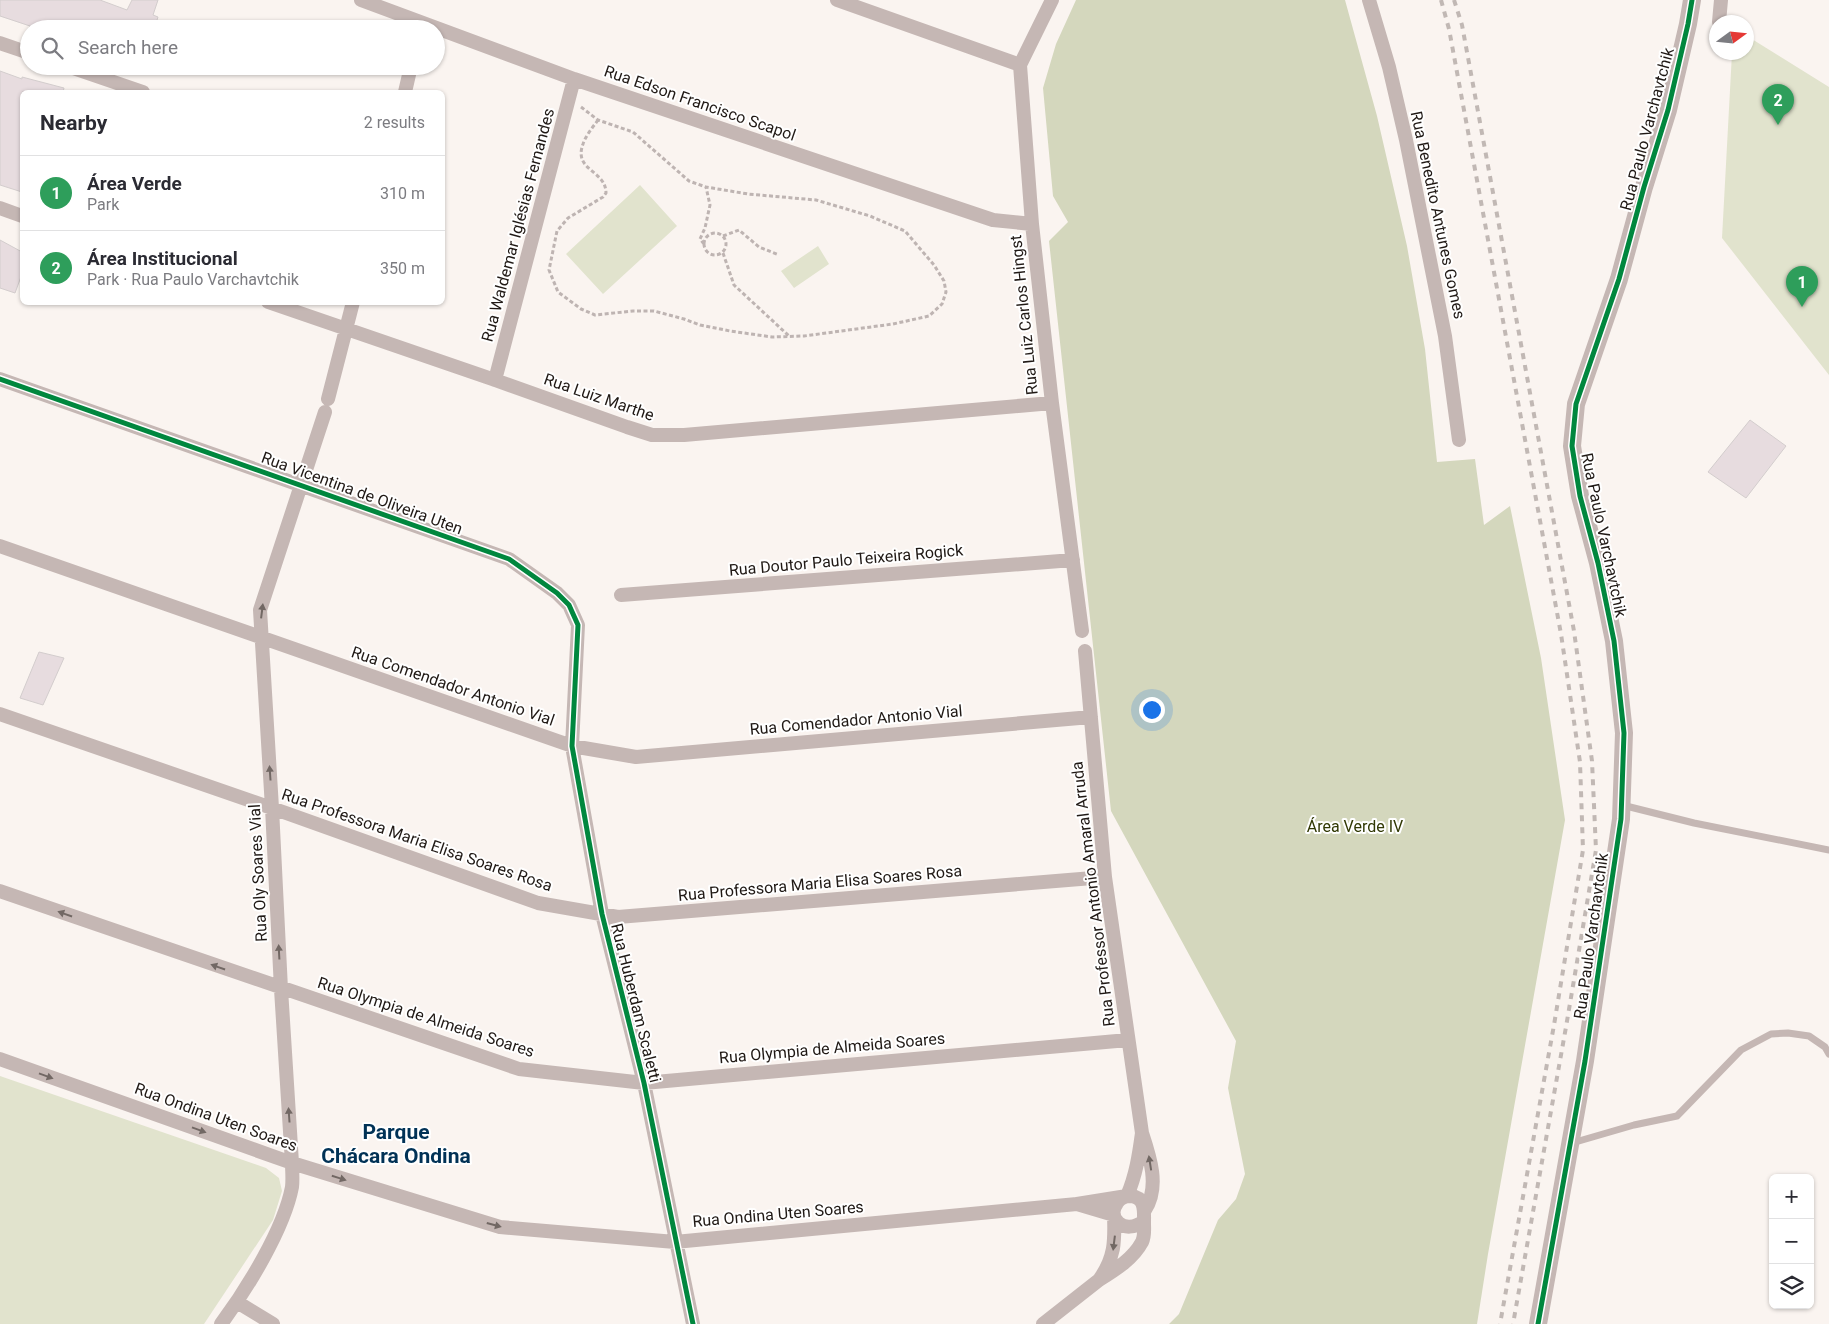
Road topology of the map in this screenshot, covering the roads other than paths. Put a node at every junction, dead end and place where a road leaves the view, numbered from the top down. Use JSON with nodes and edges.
{"nodes":[{"id":1,"x":361,"y":0,"type":"edge"},
{"id":2,"x":837,"y":0,"type":"edge"},
{"id":3,"x":1052,"y":0,"type":"edge"},
{"id":4,"x":1369,"y":0,"type":"edge"},
{"id":5,"x":1692,"y":0,"type":"edge"},
{"id":6,"x":1721,"y":0,"type":"edge"},
{"id":7,"x":1720,"y":15,"type":"edge"},
{"id":8,"x":408,"y":20,"type":"edge"},
{"id":9,"x":445,"y":34,"type":"edge"},
{"id":10,"x":0,"y":43,"type":"edge"},
{"id":11,"x":20,"y":50,"type":"edge"},
{"id":12,"x":1020,"y":65,"type":"junction"},
{"id":13,"x":94,"y":75,"type":"edge"},
{"id":14,"x":410,"y":75,"type":"edge"},
{"id":15,"x":574,"y":78,"type":"junction"},
{"id":16,"x":137,"y":90,"type":"edge"},
{"id":17,"x":406,"y":90,"type":"edge"},
{"id":18,"x":0,"y":208,"type":"edge"},
{"id":19,"x":20,"y":215,"type":"edge"},
{"id":20,"x":1032,"y":224,"type":"junction"},
{"id":21,"x":276,"y":305,"type":"edge"},
{"id":22,"x":352,"y":305,"type":"edge"},
{"id":23,"x":346,"y":330,"type":"junction"},
{"id":24,"x":0,"y":379,"type":"edge"},
{"id":25,"x":495,"y":380,"type":"junction"},
{"id":26,"x":1052,"y":403,"type":"junction"},
{"id":27,"x":1459,"y":440,"type":"dead end"},
{"id":28,"x":300,"y":484,"type":"junction"},
{"id":29,"x":0,"y":546,"type":"edge"},
{"id":30,"x":1073,"y":560,"type":"junction"},
{"id":31,"x":622,"y":595,"type":"dead end"},
{"id":32,"x":1082,"y":631,"type":"dead end"},
{"id":33,"x":262,"y":638,"type":"junction"},
{"id":34,"x":1085,"y":650,"type":"dead end"},
{"id":35,"x":0,"y":714,"type":"edge"},
{"id":36,"x":1091,"y":717,"type":"junction"},
{"id":37,"x":572,"y":746,"type":"junction"},
{"id":38,"x":1621,"y":805,"type":"junction"},
{"id":39,"x":272,"y":808,"type":"junction"},
{"id":40,"x":1829,"y":850,"type":"edge"},
{"id":41,"x":1105,"y":877,"type":"junction"},
{"id":42,"x":0,"y":891,"type":"edge"},
{"id":43,"x":602,"y":914,"type":"junction"},
{"id":44,"x":281,"y":988,"type":"junction"},
{"id":45,"x":1128,"y":1040,"type":"junction"},
{"id":46,"x":1829,"y":1054,"type":"edge"},
{"id":47,"x":0,"y":1059,"type":"edge"},
{"id":48,"x":644,"y":1083,"type":"junction"},
{"id":49,"x":1142,"y":1133,"type":"junction"},
{"id":50,"x":1572,"y":1143,"type":"junction"},
{"id":51,"x":292,"y":1163,"type":"junction"},
{"id":52,"x":1126,"y":1196,"type":"junction"},
{"id":53,"x":1077,"y":1204,"type":"junction"},
{"id":54,"x":1114,"y":1215,"type":"junction"},
{"id":55,"x":1145,"y":1215,"type":"junction"},
{"id":56,"x":675,"y":1242,"type":"junction"},
{"id":57,"x":1099,"y":1280,"type":"junction"},
{"id":58,"x":238,"y":1302,"type":"junction"},
{"id":59,"x":221,"y":1324,"type":"edge"},
{"id":60,"x":274,"y":1324,"type":"edge"},
{"id":61,"x":693,"y":1324,"type":"edge"},
{"id":62,"x":1043,"y":1324,"type":"edge"},
{"id":63,"x":1538,"y":1324,"type":"edge"}],
"edges":[{"from":1,"to":8,"type":"street","name":"Rua Edson Francisco Scapol"},
{"from":2,"to":12,"type":"street"},
{"from":3,"to":12,"type":"street"},
{"from":4,"to":27,"type":"street","name":"Rua Benedito Antunes Gomes"},
{"from":5,"to":38,"type":"street","name":"Rua Paulo Varchavtchik"},
{"from":6,"to":7,"type":"street"},
{"from":9,"to":15,"type":"street","name":"Rua Edson Francisco Scapol"},
{"from":10,"to":11,"type":"street"},
{"from":12,"to":20,"type":"street","name":"Rua Luiz Carlos Hingst"},
{"from":13,"to":16,"type":"street"},
{"from":14,"to":17,"type":"street"},
{"from":15,"to":20,"type":"street","name":"Rua Edson Francisco Scapol"},
{"from":15,"to":25,"type":"street","name":"Rua Waldemar Iglésias Fernandes"},
{"from":18,"to":19,"type":"street"},
{"from":20,"to":26,"type":"street","name":"Rua Luiz Carlos Hingst"},
{"from":21,"to":23,"type":"street","name":"Rua Luiz Marthe"},
{"from":22,"to":23,"type":"street","name":"Rua Oly Soares Vial"},
{"from":23,"to":25,"type":"street","name":"Rua Luiz Marthe"},
{"from":23,"to":28,"type":"street","name":"Rua Oly Soares Vial"},
{"from":24,"to":28,"type":"street","name":"Rua Vicentina de Oliveira Uten"},
{"from":25,"to":26,"type":"street","name":"Rua Luiz Marthe"},
{"from":26,"to":30,"type":"street","name":"Rua Luiz Carlos Hingst"},
{"from":33,"to":28,"type":"street","name":"Rua Oly Soares Vial","one_way":true},
{"from":28,"to":37,"type":"street","name":"Rua Vicentina de Oliveira Uten"},
{"from":29,"to":33,"type":"street","name":"Rua Comendador Antonio Vial"},
{"from":30,"to":31,"type":"street","name":"Rua Doutor Paulo Teixeira Rogick"},
{"from":30,"to":32,"type":"street","name":"Rua Luiz Carlos Hingst"},
{"from":33,"to":37,"type":"street","name":"Rua Comendador Antonio Vial"},
{"from":39,"to":33,"type":"street","name":"Rua Oly Soares Vial","one_way":true},
{"from":34,"to":36,"type":"street","name":"Rua Professor Antonio Amaral Arruda"},
{"from":35,"to":39,"type":"street","name":"Rua Professora Maria Elisa Soares Rosa"},
{"from":36,"to":37,"type":"street","name":"Rua Comendador Antonio Vial"},
{"from":36,"to":41,"type":"street","name":"Rua Professor Antonio Amaral Arruda"},
{"from":37,"to":43,"type":"street","name":"Rua Huberdam Scaletti"},
{"from":38,"to":40,"type":"lane"},
{"from":38,"to":50,"type":"street","name":"Rua Paulo Varchavtchik"},
{"from":39,"to":43,"type":"street","name":"Rua Professora Maria Elisa Soares Rosa"},
{"from":44,"to":39,"type":"street","name":"Rua Oly Soares Vial","one_way":true},
{"from":41,"to":43,"type":"street","name":"Rua Professora Maria Elisa Soares Rosa"},
{"from":41,"to":45,"type":"street","name":"Rua Professor Antonio Amaral Arruda"},
{"from":44,"to":42,"type":"street","name":"Rua Olympia de Almeida Soares","one_way":true},
{"from":43,"to":48,"type":"street","name":"Rua Huberdam Scaletti"},
{"from":44,"to":48,"type":"street","name":"Rua Olympia de Almeida Soares"},
{"from":51,"to":44,"type":"street","name":"Rua Oly Soares Vial","one_way":true},
{"from":45,"to":48,"type":"street","name":"Rua Olympia de Almeida Soares"},
{"from":45,"to":49,"type":"street","name":"Rua Professor Antonio Amaral Arruda"},
{"from":46,"to":50,"type":"lane"},
{"from":47,"to":51,"type":"street","name":"Rua Ondina Uten Soares","one_way":true},
{"from":48,"to":56,"type":"street","name":"Rua Huberdam Scaletti"},
{"from":49,"to":52,"type":"street"},
{"from":55,"to":49,"type":"street","one_way":true},
{"from":50,"to":63,"type":"street","name":"Rua Paulo Varchavtchik"},
{"from":51,"to":56,"type":"street","name":"Rua Ondina Uten Soares","one_way":true},
{"from":51,"to":58,"type":"street","name":"Rua Oly Soares Vial"},
{"from":52,"to":53,"type":"street","name":"Rua Ondina Uten Soares"},
{"from":52,"to":54,"type":"street"},
{"from":52,"to":55,"type":"street"},
{"from":53,"to":54,"type":"street"},
{"from":53,"to":56,"type":"street","name":"Rua Ondina Uten Soares"},
{"from":54,"to":55,"type":"street"},
{"from":54,"to":57,"type":"street","one_way":true},
{"from":55,"to":57,"type":"street"},
{"from":56,"to":61,"type":"street","name":"Rua Huberdam Scaletti"},
{"from":57,"to":62,"type":"street"},
{"from":58,"to":59,"type":"street","name":"Rua Oly Soares Vial"},
{"from":58,"to":60,"type":"street"}]}
